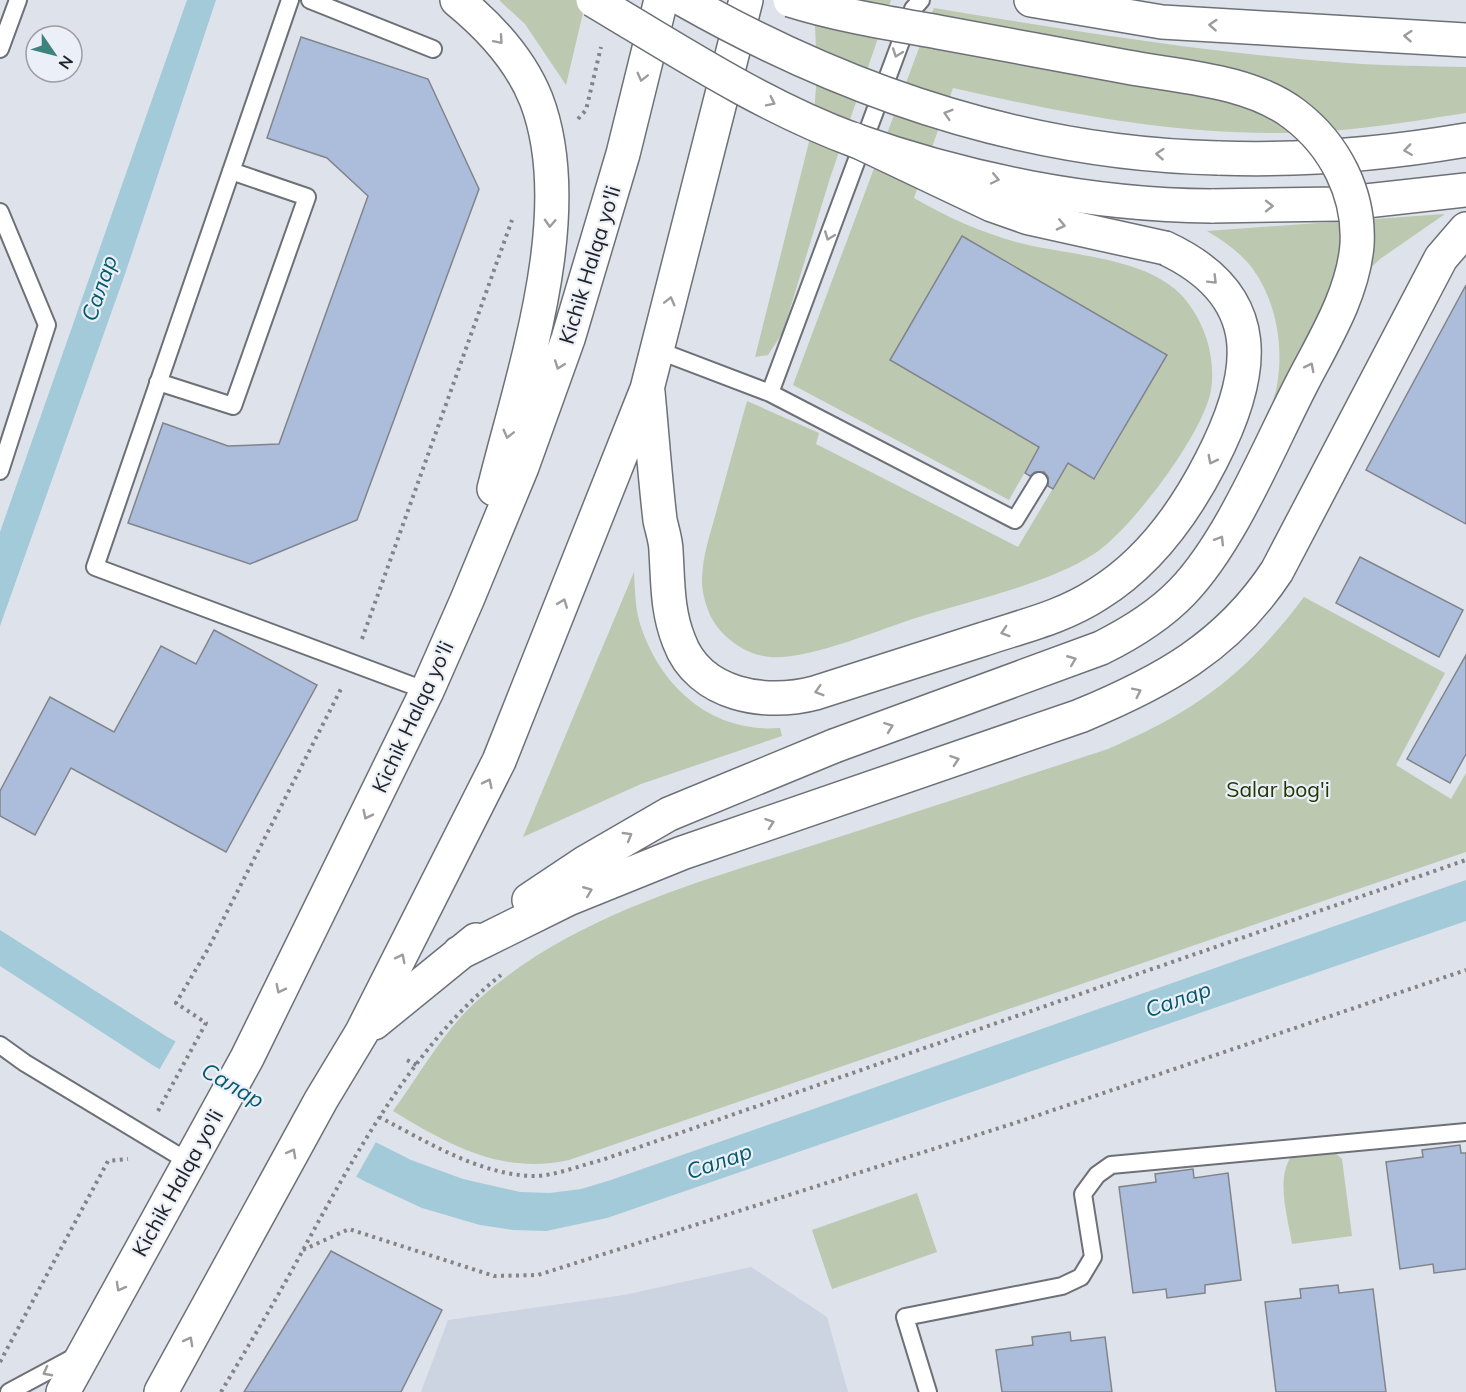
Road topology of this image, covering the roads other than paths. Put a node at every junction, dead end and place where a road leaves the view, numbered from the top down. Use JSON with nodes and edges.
{"nodes":[{"id":1,"x":18,"y":0,"type":"edge"},
{"id":2,"x":290,"y":0,"type":"edge"},
{"id":3,"x":310,"y":0,"type":"edge"},
{"id":4,"x":457,"y":0,"type":"edge"},
{"id":5,"x":593,"y":0,"type":"edge"},
{"id":6,"x":661,"y":0,"type":"edge"},
{"id":7,"x":684,"y":0,"type":"edge"},
{"id":8,"x":746,"y":0,"type":"edge"},
{"id":9,"x":790,"y":0,"type":"edge"},
{"id":10,"x":921,"y":0,"type":"edge"},
{"id":11,"x":1031,"y":0,"type":"edge"},
{"id":12,"x":1466,"y":40,"type":"edge"},
{"id":13,"x":0,"y":49,"type":"edge"},
{"id":14,"x":433,"y":49,"type":"dead end"},
{"id":15,"x":852,"y":139,"type":"junction"},
{"id":16,"x":1466,"y":140,"type":"edge"},
{"id":17,"x":231,"y":171,"type":"junction"},
{"id":18,"x":1466,"y":190,"type":"edge"},
{"id":19,"x":0,"y":212,"type":"edge"},
{"id":20,"x":1466,"y":229,"type":"edge"},
{"id":21,"x":657,"y":351,"type":"junction"},
{"id":22,"x":158,"y":382,"type":"junction"},
{"id":23,"x":647,"y":389,"type":"junction"},
{"id":24,"x":770,"y":393,"type":"junction"},
{"id":25,"x":0,"y":471,"type":"edge"},
{"id":26,"x":1039,"y":481,"type":"dead end"},
{"id":27,"x":467,"y":600,"type":"junction"},
{"id":28,"x":427,"y":691,"type":"junction"},
{"id":29,"x":459,"y":953,"type":"junction"},
{"id":30,"x":362,"y":1032,"type":"junction"},
{"id":31,"x":0,"y":1045,"type":"edge"},
{"id":32,"x":1466,"y":1132,"type":"edge"},
{"id":33,"x":189,"y":1162,"type":"junction"},
{"id":34,"x":84,"y":1352,"type":"junction"},
{"id":35,"x":9,"y":1392,"type":"edge"},
{"id":36,"x":63,"y":1392,"type":"edge"},
{"id":37,"x":160,"y":1392,"type":"edge"},
{"id":38,"x":928,"y":1392,"type":"edge"}],
"edges":[{"from":1,"to":13,"type":"lane"},
{"from":2,"to":17,"type":"lane"},
{"from":3,"to":14,"type":"lane"},
{"from":4,"to":27,"type":"main road","one_way":true},
{"from":5,"to":15,"type":"main road","one_way":true,"bridge":true},
{"from":6,"to":27,"type":"main road","name":"Kichik Halqa yo'li","one_way":true},
{"from":16,"to":7,"type":"main road","one_way":true,"bridge":true},
{"from":21,"to":8,"type":"main road","one_way":true},
{"from":29,"to":9,"type":"main road","one_way":true,"bridge":true},
{"from":10,"to":24,"type":"lane","one_way":true},
{"from":12,"to":11,"type":"main road","one_way":true},
{"from":15,"to":18,"type":"main road","one_way":true,"bridge":true},
{"from":15,"to":23,"type":"main road","one_way":true,"bridge":true},
{"from":17,"to":22,"type":"lane"},
{"from":17,"to":22,"type":"lane"},
{"from":19,"to":25,"type":"lane"},
{"from":29,"to":20,"type":"main road","one_way":true},
{"from":21,"to":23,"type":"main road"},
{"from":21,"to":24,"type":"lane"},
{"from":22,"to":28,"type":"lane"},
{"from":30,"to":23,"type":"main road","one_way":true},
{"from":24,"to":26,"type":"lane"},
{"from":27,"to":28,"type":"main road","name":"Kichik Halqa yo'li"},
{"from":28,"to":33,"type":"main road","name":"Kichik Halqa yo'li","one_way":true},
{"from":29,"to":30,"type":"main road"},
{"from":37,"to":30,"type":"main road","one_way":true},
{"from":31,"to":33,"type":"lane"},
{"from":32,"to":38,"type":"lane"},
{"from":33,"to":34,"type":"main road","name":"Kichik Halqa yo'li","one_way":true},
{"from":34,"to":35,"type":"lane","one_way":true},
{"from":34,"to":36,"type":"main road","name":"Kichik Halqa yo'li"}]}
